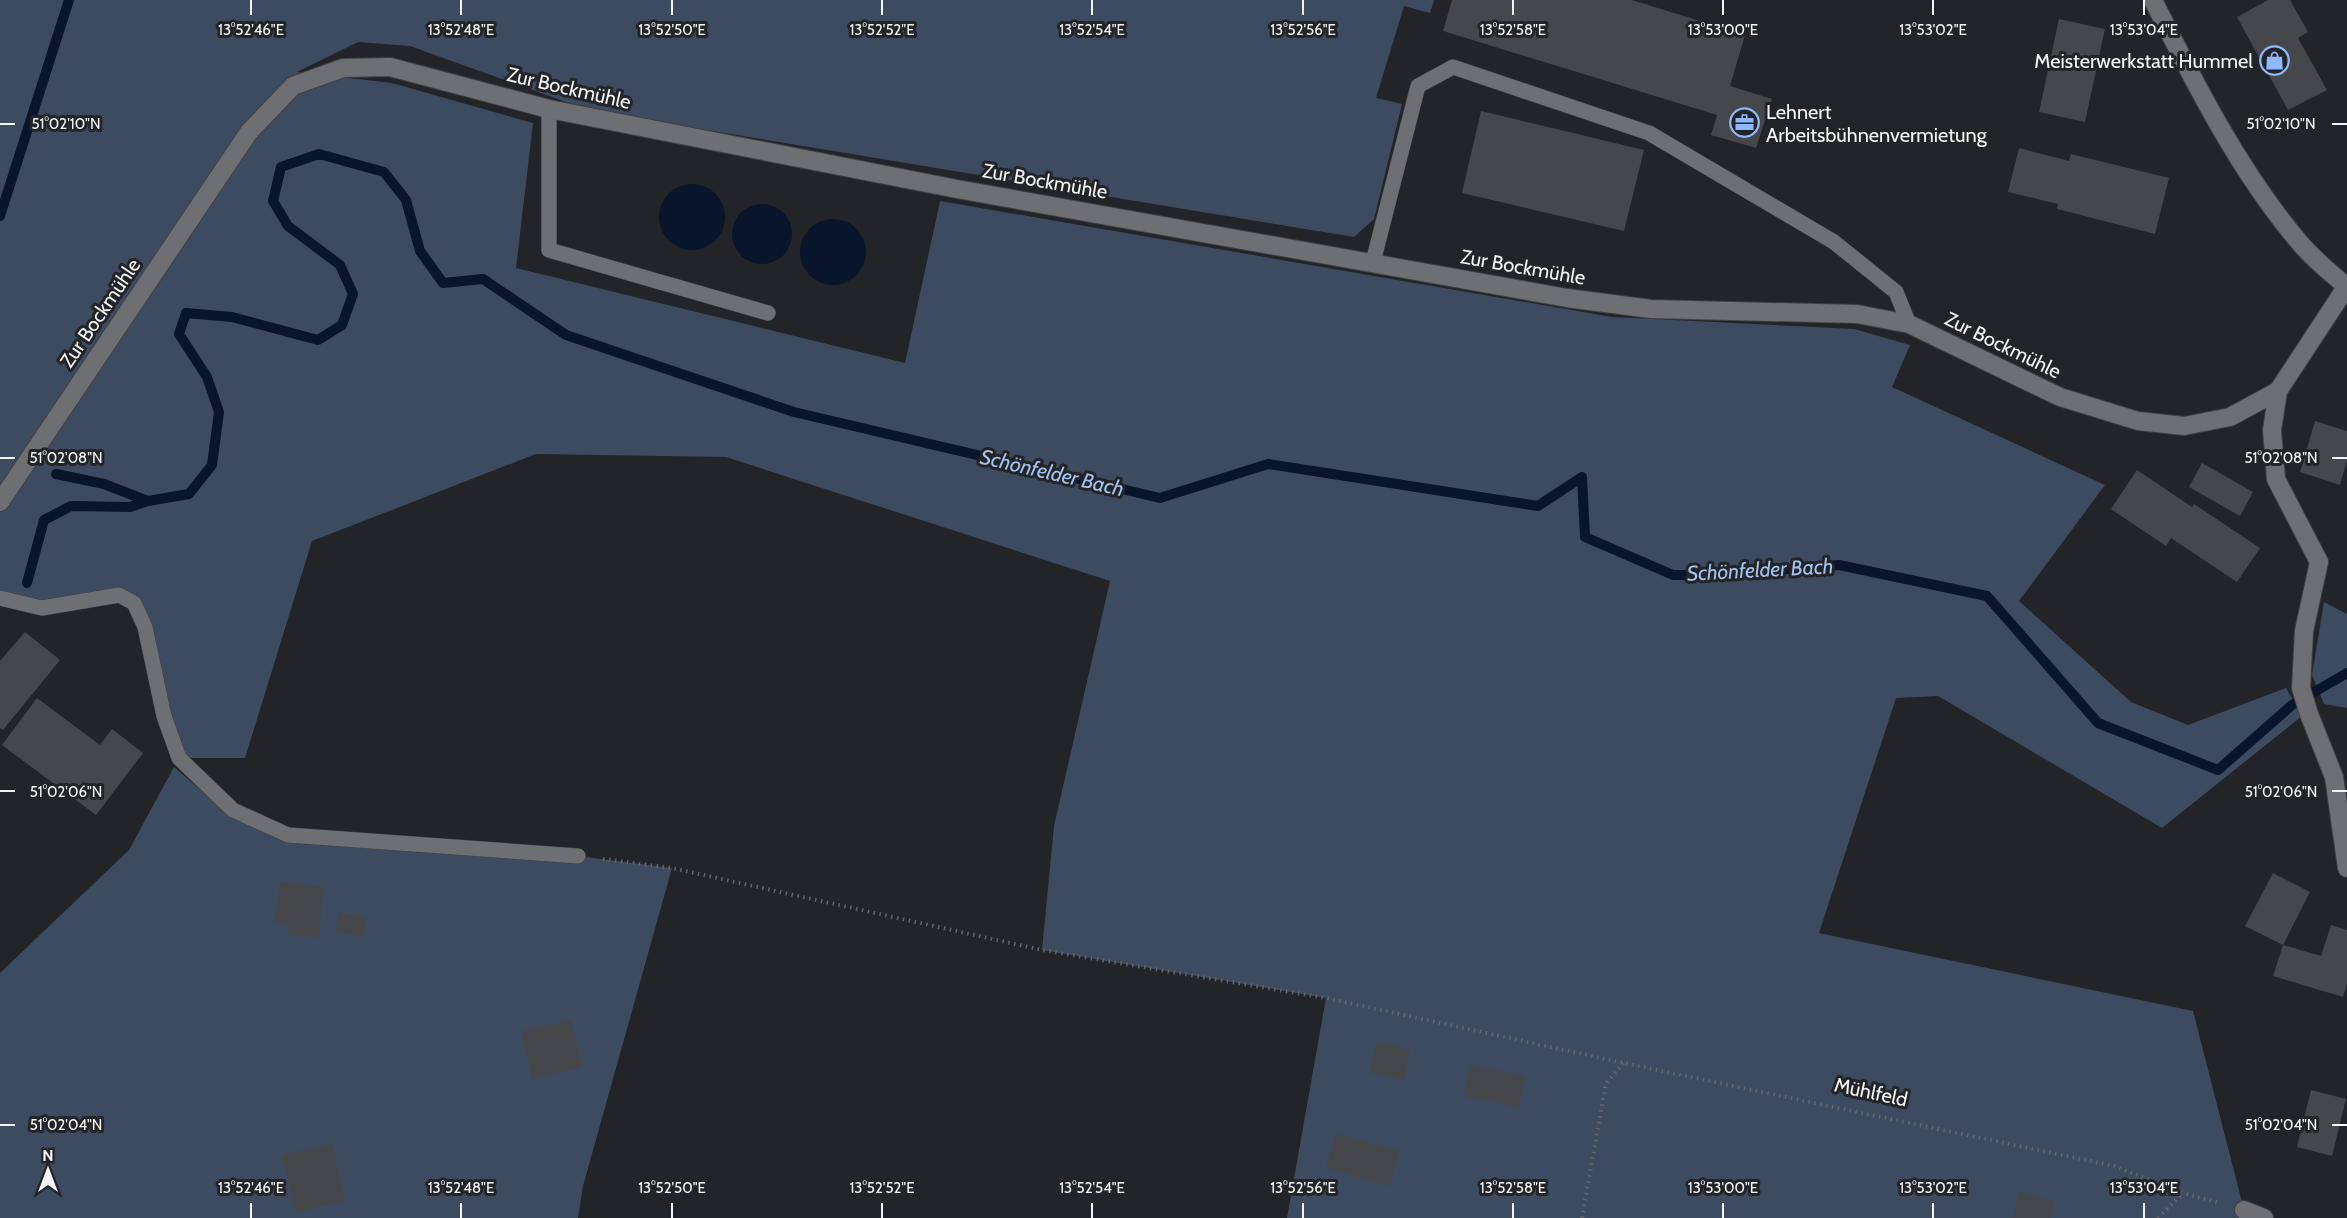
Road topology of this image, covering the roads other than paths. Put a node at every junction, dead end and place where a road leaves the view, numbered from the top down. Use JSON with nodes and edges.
{"nodes":[{"id":1,"x":2153,"y":0,"type":"edge"},
{"id":2,"x":549,"y":109,"type":"junction"},
{"id":3,"x":1373,"y":262,"type":"junction"},
{"id":4,"x":2347,"y":286,"type":"edge"},
{"id":5,"x":768,"y":313,"type":"dead end"},
{"id":6,"x":1909,"y":324,"type":"junction"},
{"id":7,"x":2278,"y":392,"type":"junction"},
{"id":8,"x":0,"y":502,"type":"edge"},
{"id":9,"x":0,"y":597,"type":"edge"},
{"id":10,"x":578,"y":856,"type":"road end"},
{"id":11,"x":2347,"y":868,"type":"edge"},
{"id":12,"x":2244,"y":1210,"type":"road end"},
{"id":13,"x":2264,"y":1218,"type":"edge"}],
"edges":[{"from":1,"to":4,"type":"street"},
{"from":2,"to":3,"type":"street","name":"Zur Bockmühle"},
{"from":2,"to":5,"type":"lane"},
{"from":2,"to":8,"type":"street","name":"Zur Bockmühle"},
{"from":3,"to":6,"type":"street","name":"Zur Bockmühle"},
{"from":3,"to":6,"type":"lane"},
{"from":4,"to":7,"type":"street","name":"Zur Bockmühle"},
{"from":6,"to":7,"type":"street","name":"Zur Bockmühle"},
{"from":7,"to":11,"type":"street","name":"Zur Bockmühle"},
{"from":9,"to":10,"type":"lane"},
{"from":12,"to":13,"type":"street"}]}
